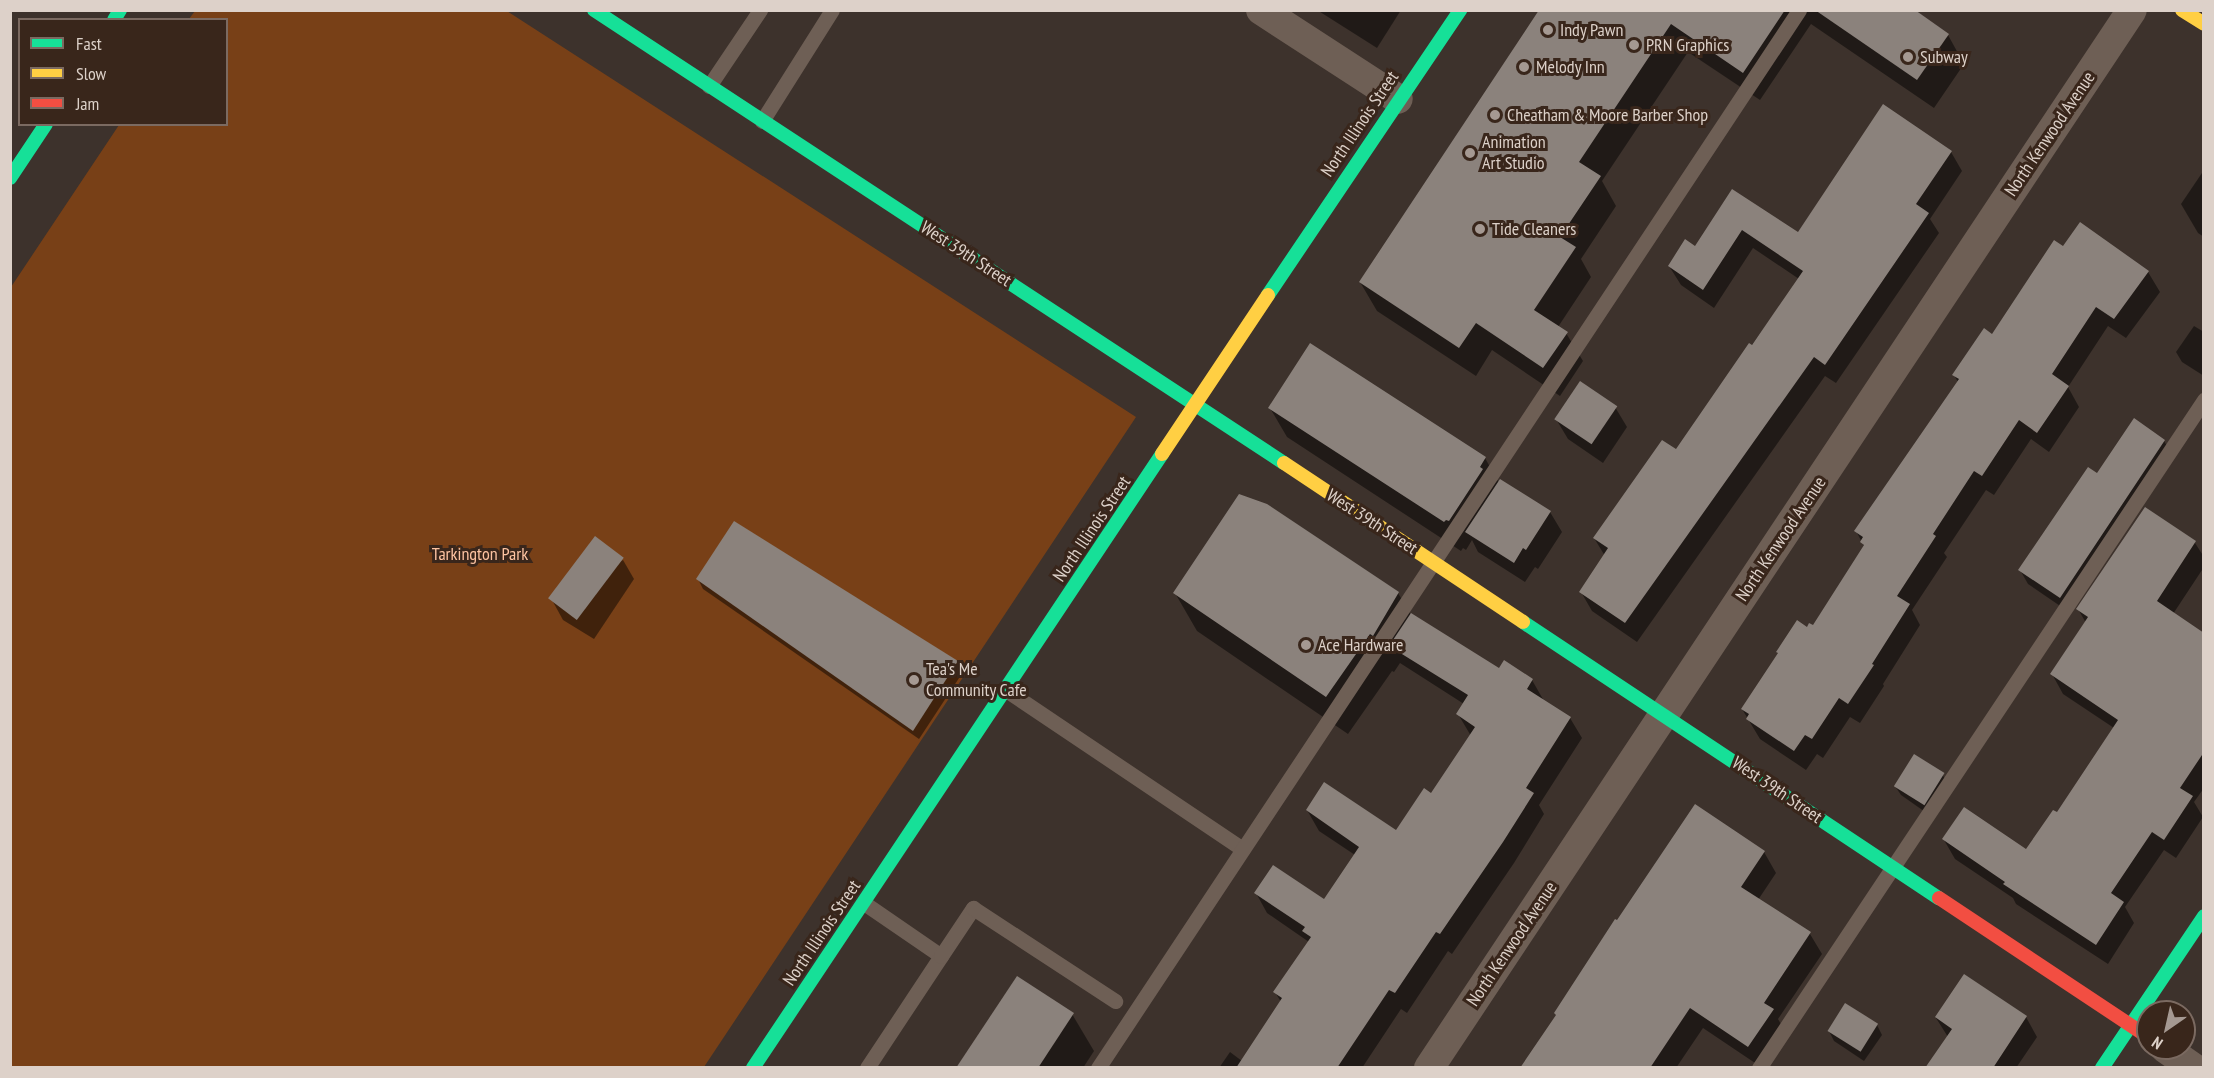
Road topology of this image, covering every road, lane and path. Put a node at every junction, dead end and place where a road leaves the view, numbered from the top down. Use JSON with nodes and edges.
{"nodes":[{"id":1,"x":594,"y":10,"type":"edge"},
{"id":2,"x":760,"y":10,"type":"edge"},
{"id":3,"x":832,"y":10,"type":"edge"},
{"id":4,"x":1261,"y":10,"type":"edge"},
{"id":5,"x":1460,"y":10,"type":"edge"},
{"id":6,"x":1799,"y":10,"type":"edge"},
{"id":7,"x":2132,"y":10,"type":"edge"},
{"id":8,"x":2182,"y":10,"type":"edge"},
{"id":9,"x":2204,"y":24,"type":"edge"},
{"id":10,"x":709,"y":86,"type":"junction"},
{"id":11,"x":1398,"y":99,"type":"junction"},
{"id":12,"x":762,"y":121,"type":"junction"},
{"id":13,"x":45,"y":126,"type":"edge"},
{"id":14,"x":10,"y":178,"type":"edge"},
{"id":15,"x":2204,"y":400,"type":"edge"},
{"id":16,"x":1196,"y":406,"type":"junction"},
{"id":17,"x":1433,"y":562,"type":"junction"},
{"id":18,"x":1006,"y":690,"type":"junction"},
{"id":19,"x":1664,"y":715,"type":"junction"},
{"id":20,"x":1243,"y":849,"type":"junction"},
{"id":21,"x":1893,"y":867,"type":"junction"},
{"id":22,"x":864,"y":903,"type":"junction"},
{"id":23,"x":2204,"y":916,"type":"edge"},
{"id":24,"x":941,"y":956,"type":"junction"},
{"id":25,"x":1115,"y":1001,"type":"dead end"},
{"id":26,"x":2130,"y":1025,"type":"junction"},
{"id":27,"x":2136,"y":1029,"type":"edge"},
{"id":28,"x":753,"y":1068,"type":"edge"},
{"id":29,"x":867,"y":1068,"type":"edge"},
{"id":30,"x":1098,"y":1068,"type":"edge"},
{"id":31,"x":1429,"y":1068,"type":"edge"},
{"id":32,"x":1759,"y":1068,"type":"edge"},
{"id":33,"x":2102,"y":1068,"type":"edge"}],
"edges":[{"from":1,"to":10,"type":"street","name":"West 39th Street"},
{"from":2,"to":10,"type":"lane"},
{"from":3,"to":12,"type":"lane"},
{"from":4,"to":11,"type":"street"},
{"from":5,"to":11,"type":"street","name":"North Illinois Street"},
{"from":6,"to":17,"type":"lane"},
{"from":7,"to":19,"type":"street","name":"North Kenwood Avenue"},
{"from":8,"to":9,"type":"street"},
{"from":10,"to":12,"type":"street","name":"West 39th Street"},
{"from":11,"to":16,"type":"street","name":"North Illinois Street"},
{"from":12,"to":16,"type":"street","name":"West 39th Street"},
{"from":13,"to":14,"type":"street"},
{"from":15,"to":21,"type":"lane"},
{"from":16,"to":17,"type":"street","name":"West 39th Street"},
{"from":16,"to":18,"type":"street","name":"North Illinois Street"},
{"from":17,"to":19,"type":"street","name":"West 39th Street"},
{"from":17,"to":20,"type":"lane"},
{"from":18,"to":20,"type":"lane"},
{"from":18,"to":22,"type":"street","name":"North Illinois Street"},
{"from":19,"to":21,"type":"street","name":"West 39th Street"},
{"from":19,"to":31,"type":"street","name":"North Kenwood Avenue"},
{"from":20,"to":30,"type":"lane"},
{"from":21,"to":26,"type":"street","name":"West 39th Street"},
{"from":21,"to":32,"type":"lane"},
{"from":22,"to":24,"type":"lane"},
{"from":22,"to":28,"type":"street","name":"North Illinois Street"},
{"from":23,"to":26,"type":"street"},
{"from":24,"to":25,"type":"lane"},
{"from":24,"to":29,"type":"lane"},
{"from":26,"to":27,"type":"street","name":"West 39th Street"},
{"from":26,"to":33,"type":"street"}]}
